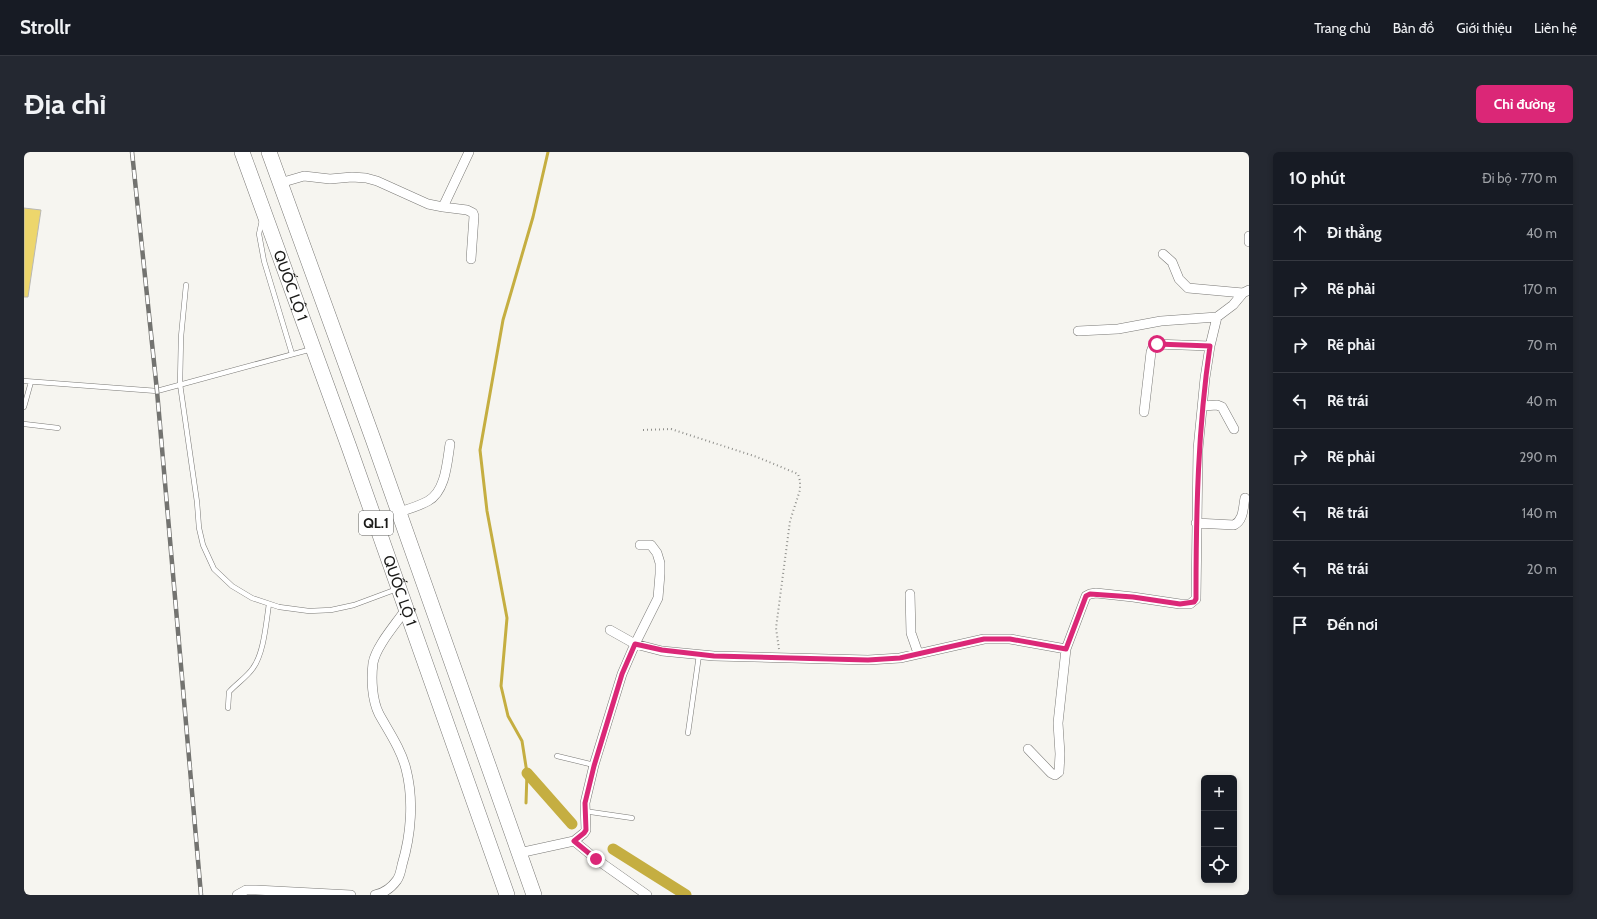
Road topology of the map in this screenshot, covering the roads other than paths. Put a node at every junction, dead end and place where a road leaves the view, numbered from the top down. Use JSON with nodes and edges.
{"nodes":[{"id":1,"x":242,"y":152,"type":"edge"},
{"id":2,"x":269,"y":152,"type":"edge"},
{"id":3,"x":469,"y":152,"type":"edge"},
{"id":4,"x":280,"y":183,"type":"junction"},
{"id":5,"x":443,"y":207,"type":"junction"},
{"id":6,"x":264,"y":211,"type":"junction"},
{"id":7,"x":1249,"y":236,"type":"edge"},
{"id":8,"x":1249,"y":242,"type":"edge"},
{"id":9,"x":1163,"y":254,"type":"dead end"},
{"id":10,"x":471,"y":259,"type":"dead end"},
{"id":11,"x":186,"y":285,"type":"dead end"},
{"id":12,"x":1246,"y":292,"type":"edge"},
{"id":13,"x":1217,"y":317,"type":"junction"},
{"id":14,"x":1078,"y":331,"type":"dead end"},
{"id":15,"x":1210,"y":346,"type":"junction"},
{"id":16,"x":313,"y":349,"type":"junction"},
{"id":17,"x":292,"y":354,"type":"junction"},
{"id":18,"x":24,"y":381,"type":"edge"},
{"id":19,"x":31,"y":382,"type":"junction"},
{"id":20,"x":180,"y":384,"type":"junction"},
{"id":21,"x":1203,"y":406,"type":"junction"},
{"id":22,"x":24,"y":407,"type":"edge"},
{"id":23,"x":1144,"y":412,"type":"dead end"},
{"id":24,"x":24,"y":424,"type":"edge"},
{"id":25,"x":58,"y":428,"type":"dead end"},
{"id":26,"x":1234,"y":429,"type":"dead end"},
{"id":27,"x":373,"y":438,"type":"junction"},
{"id":28,"x":450,"y":444,"type":"dead end"},
{"id":29,"x":349,"y":447,"type":"junction"},
{"id":30,"x":1245,"y":498,"type":"dead end"},
{"id":31,"x":399,"y":512,"type":"junction"},
{"id":32,"x":1196,"y":523,"type":"junction"},
{"id":33,"x":640,"y":545,"type":"dead end"},
{"id":34,"x":399,"y":588,"type":"junction"},
{"id":35,"x":910,"y":594,"type":"dead end"},
{"id":36,"x":269,"y":604,"type":"junction"},
{"id":37,"x":406,"y":609,"type":"junction"},
{"id":38,"x":610,"y":630,"type":"dead end"},
{"id":39,"x":635,"y":644,"type":"junction"},
{"id":40,"x":1066,"y":649,"type":"junction"},
{"id":41,"x":918,"y":653,"type":"junction"},
{"id":42,"x":700,"y":655,"type":"junction"},
{"id":43,"x":228,"y":708,"type":"dead end"},
{"id":44,"x":688,"y":733,"type":"dead end"},
{"id":45,"x":1028,"y":748,"type":"dead end"},
{"id":46,"x":557,"y":756,"type":"dead end"},
{"id":47,"x":594,"y":766,"type":"junction"},
{"id":48,"x":584,"y":811,"type":"junction"},
{"id":49,"x":632,"y":818,"type":"dead end"},
{"id":50,"x":574,"y":841,"type":"junction"},
{"id":51,"x":519,"y":853,"type":"junction"},
{"id":52,"x":237,"y":895,"type":"edge"},
{"id":53,"x":350,"y":895,"type":"edge"},
{"id":54,"x":375,"y":895,"type":"edge"},
{"id":55,"x":507,"y":895,"type":"edge"},
{"id":56,"x":534,"y":895,"type":"edge"},
{"id":57,"x":647,"y":895,"type":"edge"}],
"edges":[{"from":1,"to":6,"type":"highway","name":"QUỐC LỘ 1","number":"QL.1"},
{"from":2,"to":4,"type":"highway","name":"QUỐC LỘ 1","number":"QL.1"},
{"from":3,"to":5,"type":"street"},
{"from":4,"to":5,"type":"street"},
{"from":4,"to":27,"type":"highway","name":"QUỐC LỘ 1","number":"QL.1"},
{"from":5,"to":10,"type":"street"},
{"from":6,"to":16,"type":"highway","name":"QUỐC LỘ 1","number":"QL.1"},
{"from":6,"to":17,"type":"lane"},
{"from":7,"to":8,"type":"street"},
{"from":9,"to":12,"type":"street"},
{"from":11,"to":20,"type":"lane"},
{"from":12,"to":13,"type":"street"},
{"from":13,"to":14,"type":"street"},
{"from":13,"to":15,"type":"street"},
{"from":15,"to":21,"type":"street"},
{"from":15,"to":23,"type":"street"},
{"from":16,"to":17,"type":"lane"},
{"from":16,"to":29,"type":"highway","name":"QUỐC LỘ 1","number":"QL.1"},
{"from":17,"to":20,"type":"lane"},
{"from":18,"to":19,"type":"lane"},
{"from":19,"to":20,"type":"lane"},
{"from":19,"to":22,"type":"lane"},
{"from":20,"to":36,"type":"lane"},
{"from":21,"to":26,"type":"street"},
{"from":21,"to":32,"type":"street"},
{"from":24,"to":25,"type":"lane"},
{"from":27,"to":29,"type":"highway"},
{"from":27,"to":31,"type":"highway","name":"QUỐC LỘ 1","number":"QL.1"},
{"from":28,"to":31,"type":"street"},
{"from":29,"to":34,"type":"highway","name":"QUỐC LỘ 1","number":"QL.1"},
{"from":30,"to":32,"type":"street"},
{"from":31,"to":51,"type":"highway","name":"QUỐC LỘ 1","number":"QL.1"},
{"from":32,"to":40,"type":"street"},
{"from":33,"to":39,"type":"street"},
{"from":34,"to":36,"type":"lane"},
{"from":34,"to":37,"type":"highway","name":"QUỐC LỘ 1","number":"QL.1"},
{"from":35,"to":41,"type":"street"},
{"from":36,"to":43,"type":"lane"},
{"from":37,"to":54,"type":"street"},
{"from":37,"to":55,"type":"highway","name":"QUỐC LỘ 1","number":"QL.1"},
{"from":38,"to":39,"type":"street"},
{"from":39,"to":42,"type":"street"},
{"from":39,"to":47,"type":"street"},
{"from":40,"to":41,"type":"street"},
{"from":40,"to":45,"type":"street"},
{"from":41,"to":42,"type":"street"},
{"from":42,"to":44,"type":"lane"},
{"from":46,"to":47,"type":"lane"},
{"from":47,"to":48,"type":"street"},
{"from":48,"to":49,"type":"lane"},
{"from":48,"to":50,"type":"street"},
{"from":50,"to":51,"type":"street"},
{"from":50,"to":57,"type":"street"},
{"from":51,"to":56,"type":"highway","name":"QUỐC LỘ 1","number":"QL.1"},
{"from":52,"to":53,"type":"street"}]}
